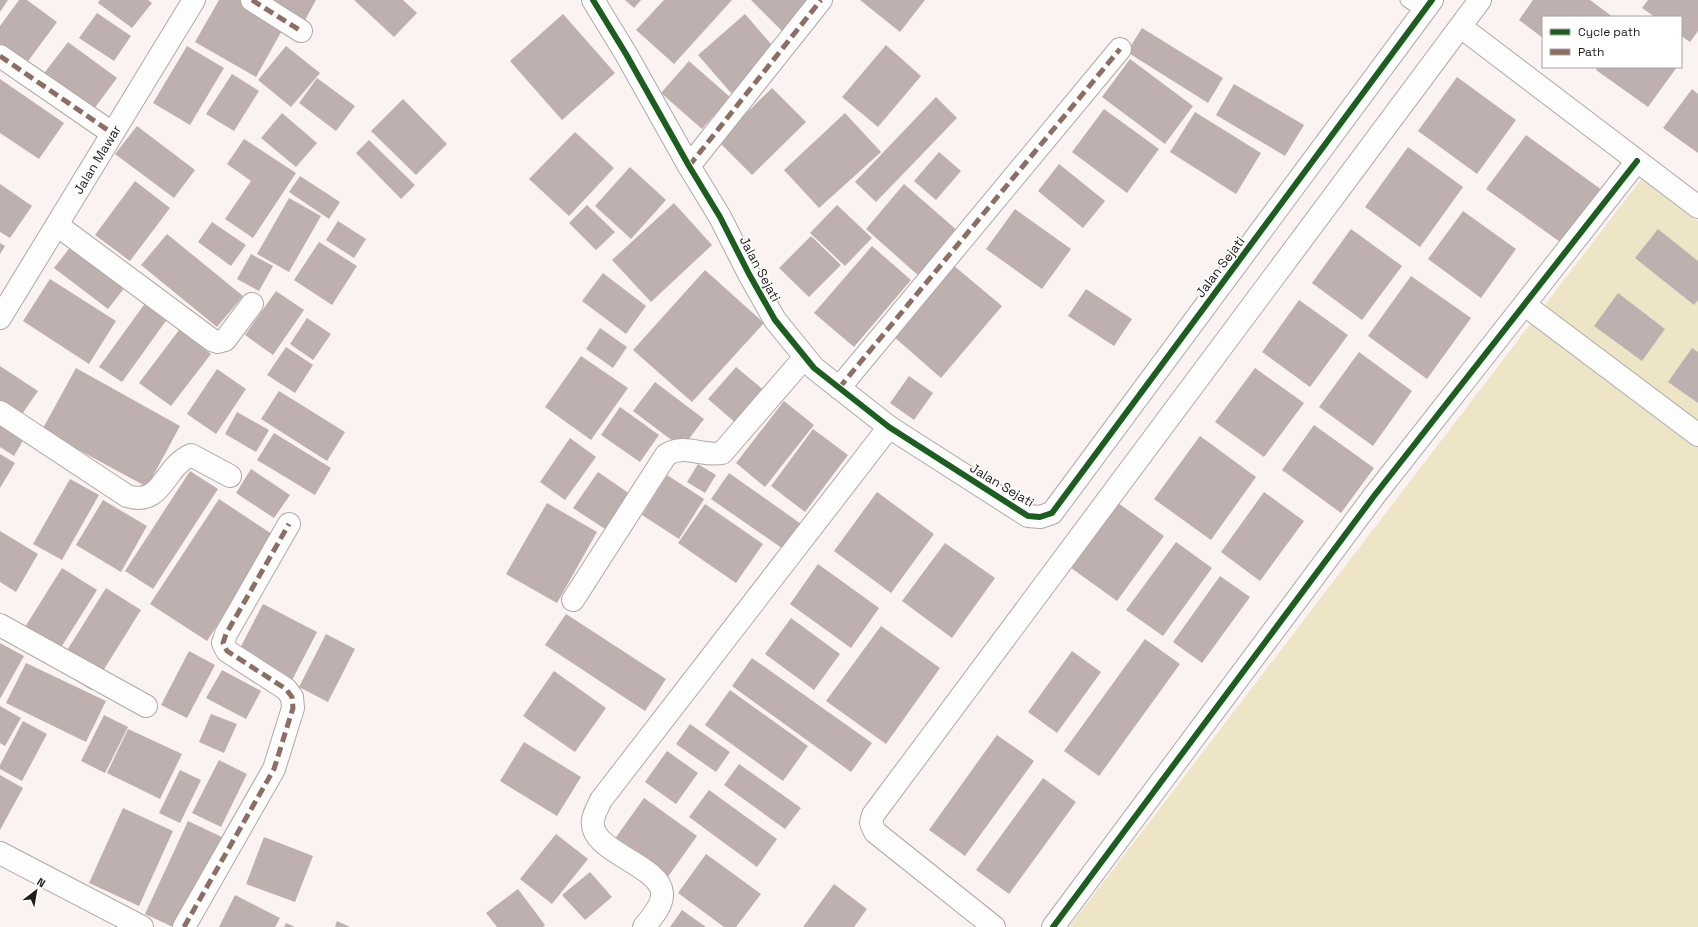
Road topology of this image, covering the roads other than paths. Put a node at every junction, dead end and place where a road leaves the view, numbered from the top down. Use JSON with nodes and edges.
{"nodes":[{"id":1,"x":194,"y":0,"type":"edge"},
{"id":2,"x":252,"y":0,"type":"edge"},
{"id":3,"x":593,"y":0,"type":"edge"},
{"id":4,"x":821,"y":0,"type":"edge"},
{"id":5,"x":1480,"y":0,"type":"edge"},
{"id":6,"x":1421,"y":4,"type":"edge"},
{"id":7,"x":1461,"y":26,"type":"junction"},
{"id":8,"x":301,"y":31,"type":"dead end"},
{"id":9,"x":1120,"y":49,"type":"dead end"},
{"id":10,"x":0,"y":56,"type":"edge"},
{"id":11,"x":112,"y":133,"type":"junction"},
{"id":12,"x":1637,"y":161,"type":"junction"},
{"id":13,"x":689,"y":166,"type":"junction"},
{"id":14,"x":1698,"y":207,"type":"edge"},
{"id":15,"x":57,"y":225,"type":"junction"},
{"id":16,"x":252,"y":304,"type":"dead end"},
{"id":17,"x":1525,"y":305,"type":"junction"},
{"id":18,"x":0,"y":318,"type":"edge"},
{"id":19,"x":805,"y":357,"type":"junction"},
{"id":20,"x":839,"y":388,"type":"junction"},
{"id":21,"x":0,"y":412,"type":"edge"},
{"id":22,"x":889,"y":427,"type":"junction"},
{"id":23,"x":1698,"y":435,"type":"edge"},
{"id":24,"x":230,"y":476,"type":"dead end"},
{"id":25,"x":289,"y":524,"type":"dead end"},
{"id":26,"x":573,"y":600,"type":"dead end"},
{"id":27,"x":0,"y":625,"type":"edge"},
{"id":28,"x":146,"y":706,"type":"dead end"},
{"id":29,"x":0,"y":853,"type":"edge"},
{"id":30,"x":142,"y":927,"type":"edge"},
{"id":31,"x":184,"y":927,"type":"edge"},
{"id":32,"x":644,"y":927,"type":"edge"},
{"id":33,"x":994,"y":927,"type":"edge"},
{"id":34,"x":1052,"y":927,"type":"edge"}],
"edges":[{"from":1,"to":11,"type":"street","name":"Jalan Mawar"},
{"from":2,"to":8,"type":"street"},
{"from":3,"to":13,"type":"street","name":"Jalan Sejati"},
{"from":4,"to":13,"type":"street"},
{"from":5,"to":7,"type":"street"},
{"from":6,"to":22,"type":"street","name":"Jalan Sejati"},
{"from":7,"to":12,"type":"street"},
{"from":7,"to":33,"type":"street"},
{"from":9,"to":20,"type":"street"},
{"from":10,"to":11,"type":"street"},
{"from":11,"to":15,"type":"street","name":"Jalan Mawar"},
{"from":12,"to":14,"type":"street"},
{"from":12,"to":17,"type":"street"},
{"from":13,"to":19,"type":"street","name":"Jalan Sejati"},
{"from":15,"to":16,"type":"street"},
{"from":15,"to":18,"type":"street","name":"Jalan Mawar"},
{"from":17,"to":23,"type":"street"},
{"from":17,"to":34,"type":"street"},
{"from":19,"to":20,"type":"street","name":"Jalan Sejati"},
{"from":19,"to":26,"type":"street"},
{"from":20,"to":22,"type":"street","name":"Jalan Sejati"},
{"from":21,"to":24,"type":"street"},
{"from":22,"to":32,"type":"street"},
{"from":25,"to":31,"type":"street"},
{"from":27,"to":28,"type":"street"},
{"from":29,"to":30,"type":"street"}]}
